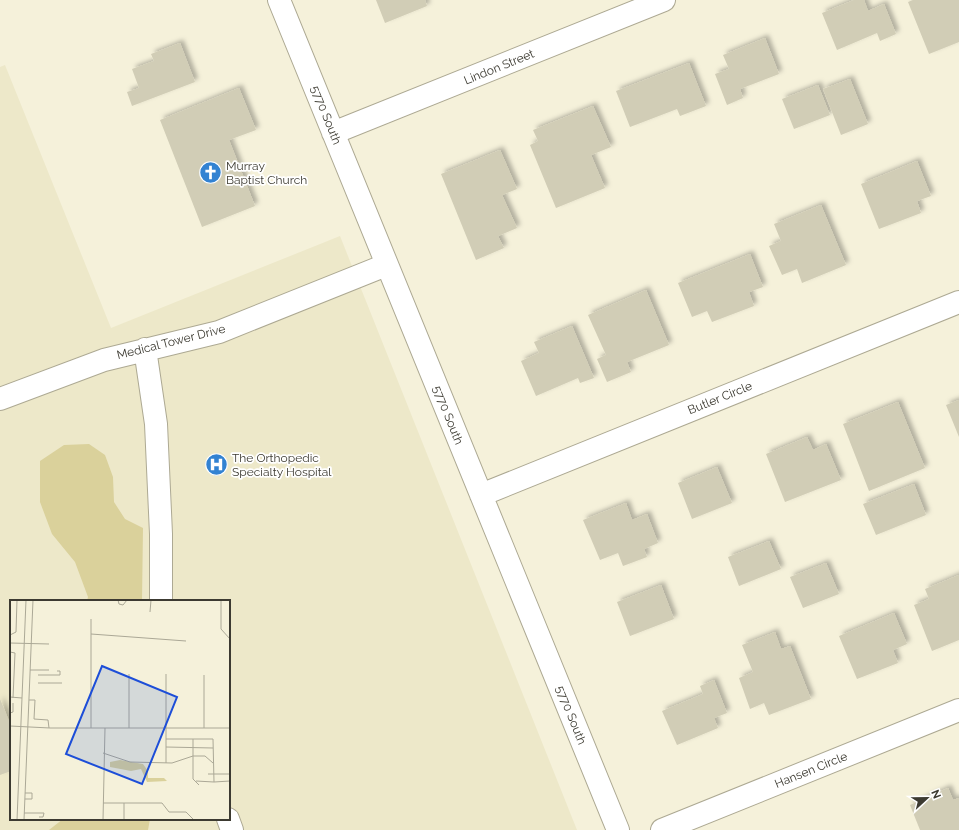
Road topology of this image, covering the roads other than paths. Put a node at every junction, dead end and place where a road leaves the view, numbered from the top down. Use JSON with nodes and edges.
{"nodes":[{"id":1,"x":279,"y":0,"type":"edge"},
{"id":2,"x":664,"y":0,"type":"edge"},
{"id":3,"x":333,"y":133,"type":"junction"},
{"id":4,"x":386,"y":265,"type":"junction"},
{"id":5,"x":959,"y":302,"type":"edge"},
{"id":6,"x":145,"y":349,"type":"junction"},
{"id":7,"x":0,"y":399,"type":"edge"},
{"id":8,"x":481,"y":495,"type":"junction"},
{"id":9,"x":161,"y":600,"type":"edge"},
{"id":10,"x":959,"y":710,"type":"edge"},
{"id":11,"x":228,"y":820,"type":"edge"},
{"id":12,"x":232,"y":830,"type":"edge"},
{"id":13,"x":618,"y":830,"type":"edge"},
{"id":14,"x":662,"y":830,"type":"edge"}],
"edges":[{"from":1,"to":3,"type":"street","name":"5770 South"},
{"from":2,"to":3,"type":"street","name":"Lindon Street"},
{"from":3,"to":4,"type":"street","name":"5770 South"},
{"from":4,"to":6,"type":"street","name":"Medical Tower Drive"},
{"from":4,"to":8,"type":"street","name":"5770 South"},
{"from":5,"to":8,"type":"street","name":"Butler Circle"},
{"from":6,"to":7,"type":"street","name":"Medical Tower Drive"},
{"from":6,"to":9,"type":"street"},
{"from":8,"to":13,"type":"street","name":"5770 South"},
{"from":10,"to":14,"type":"street","name":"Hansen Circle"},
{"from":11,"to":12,"type":"street"}]}
